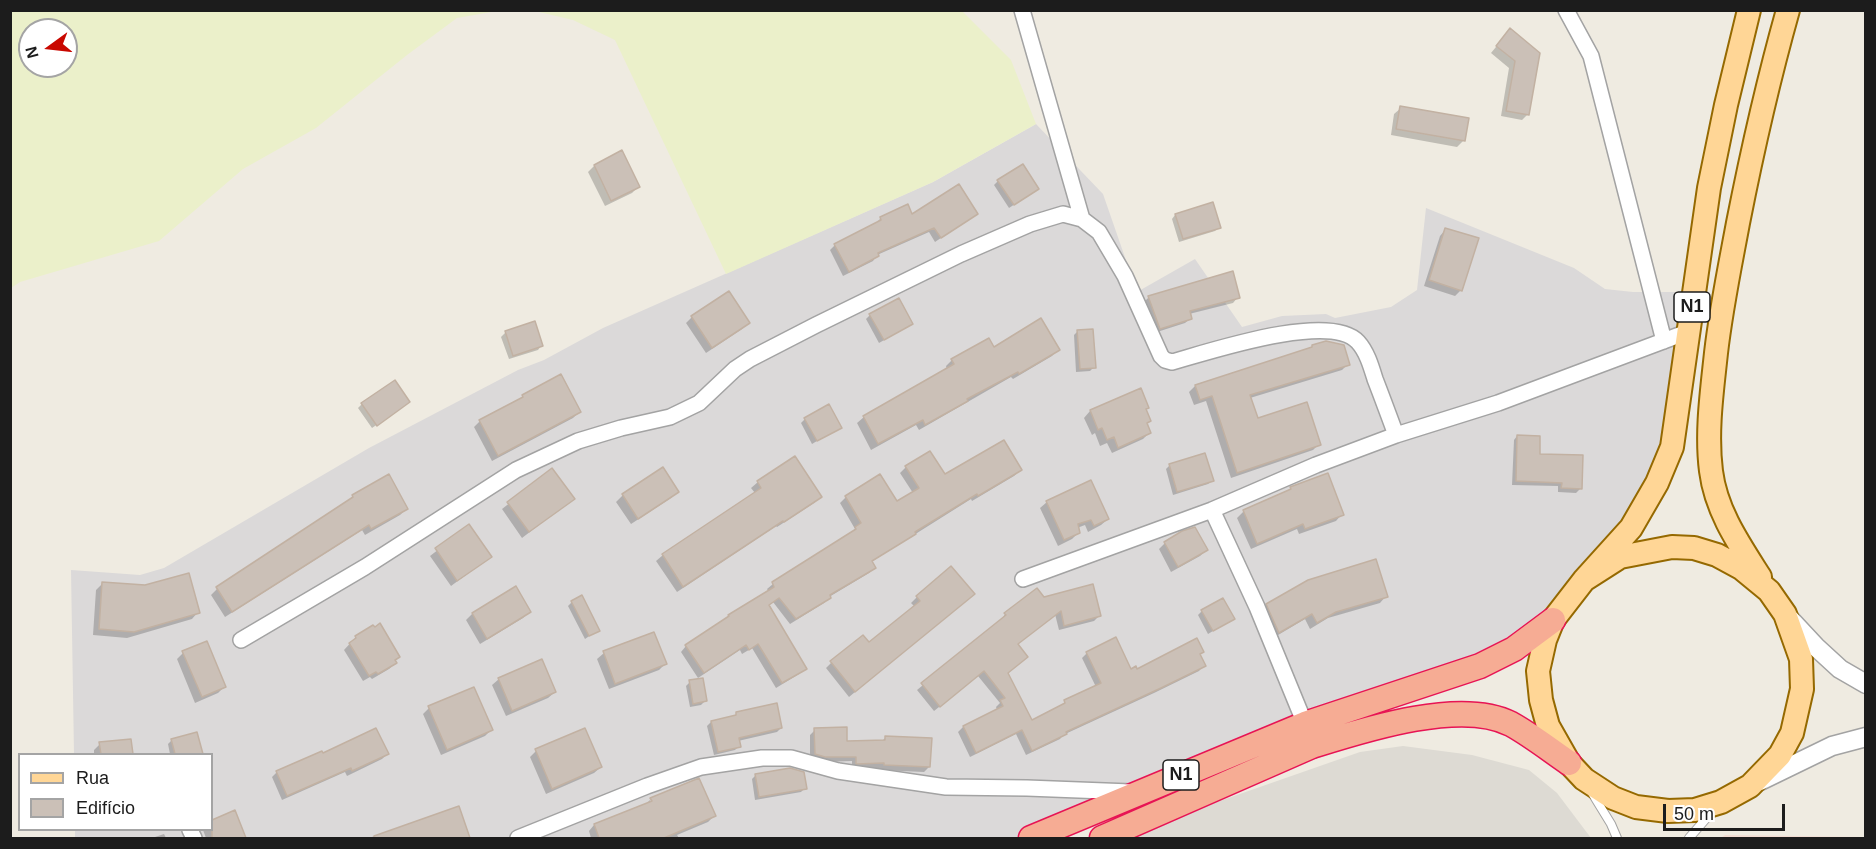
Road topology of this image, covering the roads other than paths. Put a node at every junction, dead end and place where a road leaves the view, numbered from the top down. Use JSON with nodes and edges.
{"nodes":[{"id":1,"x":1022,"y":10,"type":"edge"},
{"id":2,"x":1566,"y":10,"type":"edge"},
{"id":3,"x":1749,"y":10,"type":"edge"},
{"id":4,"x":1788,"y":10,"type":"edge"},
{"id":5,"x":1082,"y":219,"type":"junction"},
{"id":6,"x":1690,"y":331,"type":"junction"},
{"id":7,"x":1664,"y":341,"type":"junction"},
{"id":8,"x":1396,"y":435,"type":"junction"},
{"id":9,"x":1212,"y":510,"type":"junction"},
{"id":10,"x":1023,"y":579,"type":"dead end"},
{"id":11,"x":1584,"y":580,"type":"junction"},
{"id":12,"x":1769,"y":591,"type":"junction"},
{"id":13,"x":1785,"y":614,"type":"junction"},
{"id":14,"x":1553,"y":620,"type":"junction"},
{"id":15,"x":241,"y":640,"type":"dead end"},
{"id":16,"x":1866,"y":684,"type":"edge"},
{"id":17,"x":1305,"y":724,"type":"junction"},
{"id":18,"x":1866,"y":737,"type":"edge"},
{"id":19,"x":1576,"y":771,"type":"junction"},
{"id":20,"x":1750,"y":786,"type":"junction"},
{"id":21,"x":1140,"y":792,"type":"junction"},
{"id":22,"x":1721,"y":802,"type":"junction"},
{"id":23,"x":518,"y":838,"type":"edge"},
{"id":24,"x":1030,"y":838,"type":"edge"},
{"id":25,"x":1102,"y":838,"type":"edge"},
{"id":26,"x":1617,"y":838,"type":"edge"},
{"id":27,"x":1689,"y":838,"type":"edge"}],
"edges":[{"from":1,"to":5,"type":"street"},
{"from":2,"to":7,"type":"street"},
{"from":3,"to":6,"type":"main road","number":"N1"},
{"from":4,"to":12,"type":"main road","number":"N1"},
{"from":5,"to":8,"type":"street"},
{"from":5,"to":15,"type":"street"},
{"from":6,"to":7,"type":"street"},
{"from":6,"to":11,"type":"main road","number":"N1"},
{"from":7,"to":8,"type":"street"},
{"from":8,"to":9,"type":"street"},
{"from":9,"to":10,"type":"street"},
{"from":9,"to":17,"type":"street"},
{"from":11,"to":12,"type":"main road"},
{"from":11,"to":14,"type":"main road"},
{"from":12,"to":13,"type":"main road"},
{"from":13,"to":16,"type":"street"},
{"from":13,"to":20,"type":"main road"},
{"from":14,"to":17,"type":"highway","number":"N1"},
{"from":14,"to":19,"type":"main road"},
{"from":17,"to":21,"type":"highway","number":"N1"},
{"from":18,"to":20,"type":"street"},
{"from":19,"to":22,"type":"main road"},
{"from":19,"to":25,"type":"highway","number":"N1"},
{"from":19,"to":26,"type":"lane"},
{"from":20,"to":22,"type":"main road"},
{"from":21,"to":23,"type":"street"},
{"from":21,"to":24,"type":"highway","number":"N1"},
{"from":22,"to":27,"type":"lane"}]}
